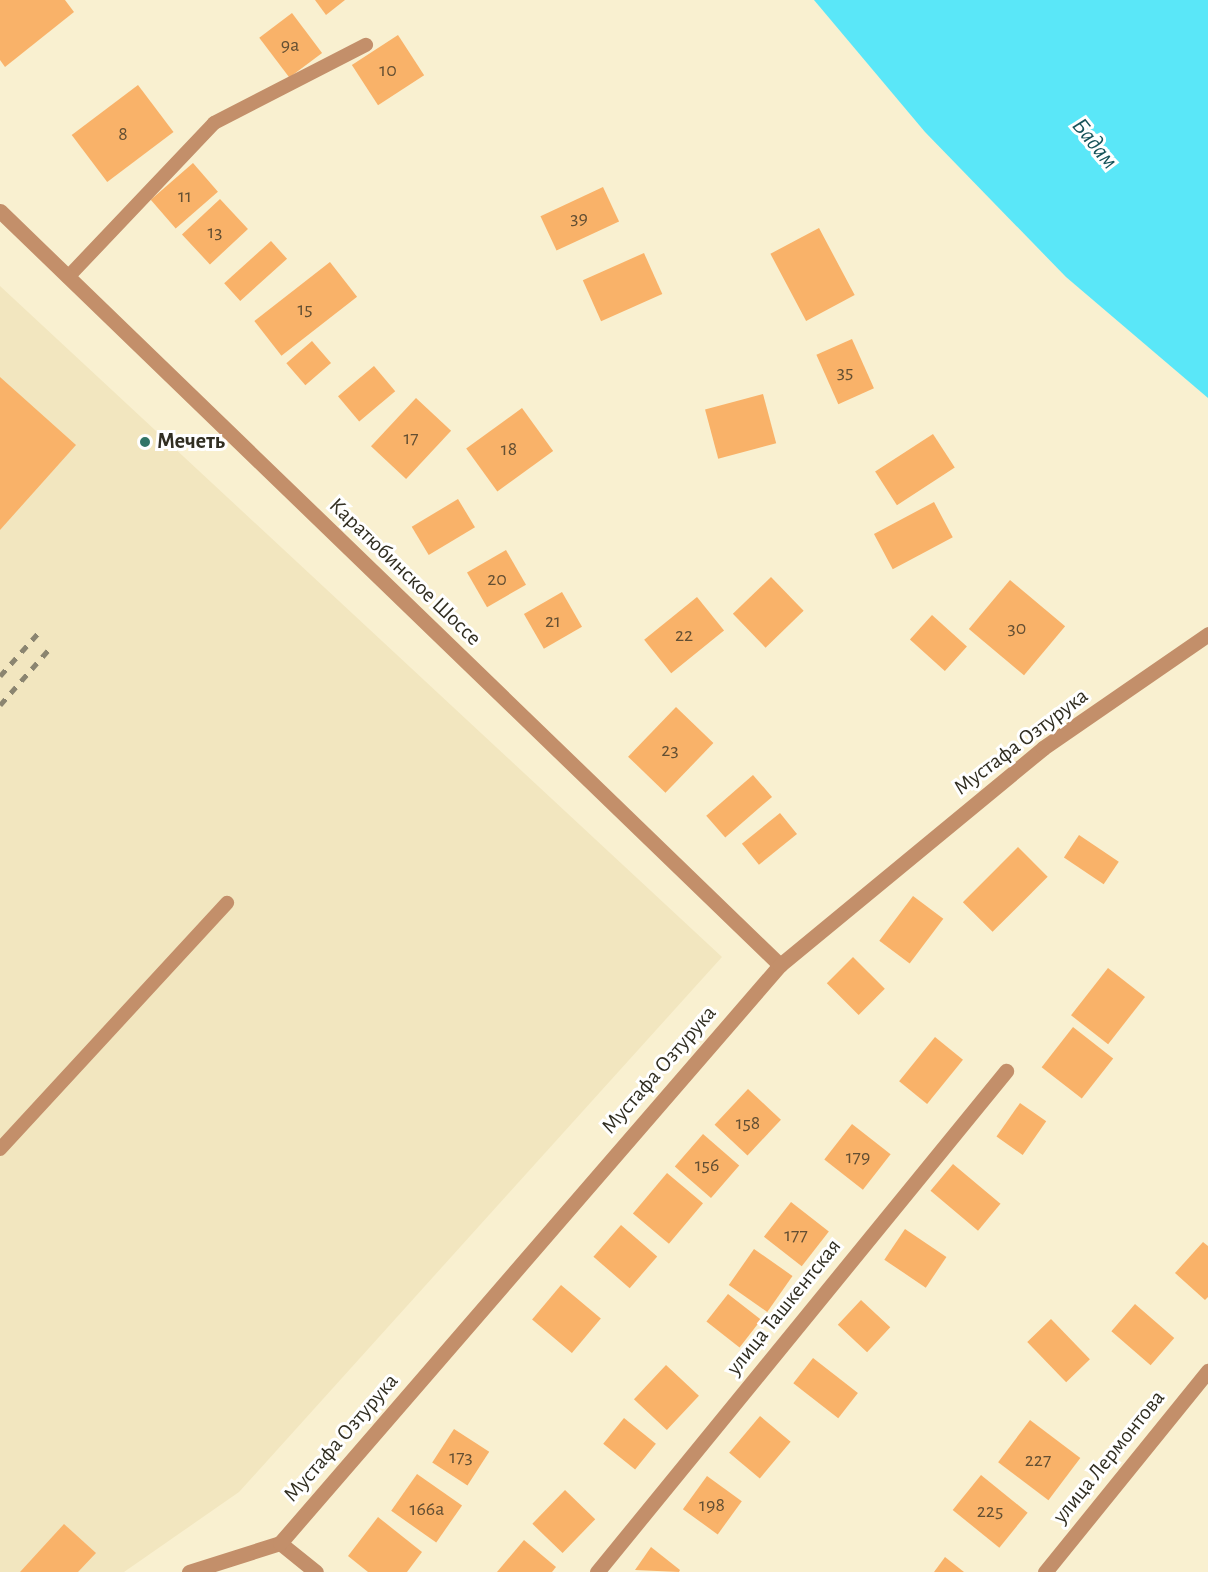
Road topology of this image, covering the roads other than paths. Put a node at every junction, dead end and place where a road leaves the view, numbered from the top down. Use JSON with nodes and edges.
{"nodes":[{"id":1,"x":366,"y":45,"type":"dead end"},
{"id":2,"x":0,"y":211,"type":"edge"},
{"id":3,"x":68,"y":277,"type":"junction"},
{"id":4,"x":1208,"y":634,"type":"edge"},
{"id":5,"x":226,"y":903,"type":"dead end"},
{"id":6,"x":780,"y":965,"type":"junction"},
{"id":7,"x":1006,"y":1071,"type":"dead end"},
{"id":8,"x":0,"y":1149,"type":"edge"},
{"id":9,"x":1208,"y":1371,"type":"edge"},
{"id":10,"x":280,"y":1543,"type":"junction"},
{"id":11,"x":189,"y":1572,"type":"edge"},
{"id":12,"x":316,"y":1572,"type":"edge"},
{"id":13,"x":597,"y":1572,"type":"edge"},
{"id":14,"x":1045,"y":1572,"type":"edge"}],
"edges":[{"from":1,"to":3,"type":"lane"},
{"from":2,"to":3,"type":"street","name":"Каратюбинское Шоссе"},
{"from":3,"to":6,"type":"street","name":"Каратюбинское Шоссе"},
{"from":4,"to":6,"type":"street","name":"Мустафа Озтурука"},
{"from":5,"to":8,"type":"lane"},
{"from":6,"to":10,"type":"street","name":"Мустафа Озтурука"},
{"from":7,"to":13,"type":"street","name":"улица Ташкентская"},
{"from":9,"to":14,"type":"street","name":"улица Лермонтова"},
{"from":10,"to":11,"type":"street"},
{"from":10,"to":12,"type":"street"}]}
